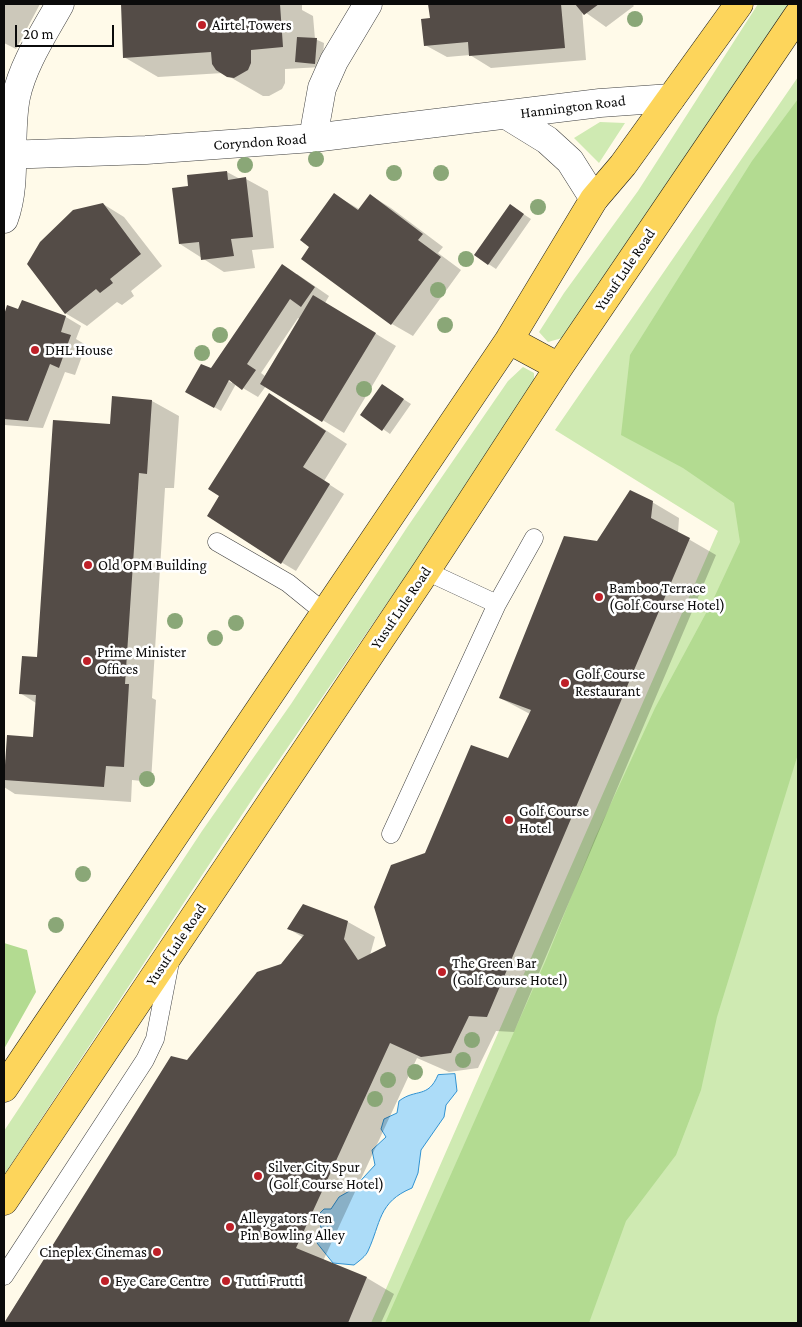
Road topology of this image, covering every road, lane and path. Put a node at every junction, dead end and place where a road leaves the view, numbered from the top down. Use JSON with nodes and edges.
{"nodes":[{"id":1,"x":60,"y":4,"type":"edge"},
{"id":2,"x":368,"y":4,"type":"edge"},
{"id":3,"x":739,"y":4,"type":"edge"},
{"id":4,"x":798,"y":15,"type":"edge"},
{"id":5,"x":671,"y":98,"type":"junction"},
{"id":6,"x":508,"y":116,"type":"junction"},
{"id":7,"x":313,"y":138,"type":"junction"},
{"id":8,"x":7,"y":156,"type":"edge"},
{"id":9,"x":594,"y":199,"type":"junction"},
{"id":10,"x":4,"y":219,"type":"edge"},
{"id":11,"x":509,"y":340,"type":"junction"},
{"id":12,"x":559,"y":367,"type":"junction"},
{"id":13,"x":534,"y":538,"type":"dead end"},
{"id":14,"x":217,"y":542,"type":"dead end"},
{"id":15,"x":426,"y":571,"type":"junction"},
{"id":16,"x":498,"y":604,"type":"junction"},
{"id":17,"x":325,"y":613,"type":"junction"},
{"id":18,"x":391,"y":834,"type":"dead end"},
{"id":19,"x":172,"y":949,"type":"junction"},
{"id":20,"x":4,"y":1088,"type":"edge"},
{"id":21,"x":4,"y":1201,"type":"edge"},
{"id":22,"x":4,"y":1276,"type":"edge"}],
"edges":[{"from":1,"to":8,"type":"street"},
{"from":2,"to":7,"type":"street"},
{"from":3,"to":5,"type":"main road"},
{"from":4,"to":12,"type":"main road","name":"Yusuf Lule Road"},
{"from":5,"to":6,"type":"street","name":"Hannington Road"},
{"from":5,"to":9,"type":"main road"},
{"from":6,"to":7,"type":"street","name":"Coryndon Road"},
{"from":6,"to":9,"type":"street","name":"Hannington Road"},
{"from":7,"to":8,"type":"street","name":"Coryndon Road"},
{"from":8,"to":10,"type":"street"},
{"from":9,"to":11,"type":"main road"},
{"from":11,"to":12,"type":"main road"},
{"from":11,"to":17,"type":"main road"},
{"from":12,"to":15,"type":"main road","name":"Yusuf Lule Road"},
{"from":13,"to":16,"type":"lane"},
{"from":14,"to":17,"type":"lane"},
{"from":15,"to":16,"type":"lane"},
{"from":15,"to":19,"type":"main road","name":"Yusuf Lule Road"},
{"from":16,"to":18,"type":"lane"},
{"from":17,"to":20,"type":"main road"},
{"from":19,"to":21,"type":"main road","name":"Yusuf Lule Road"},
{"from":19,"to":22,"type":"lane"}]}
